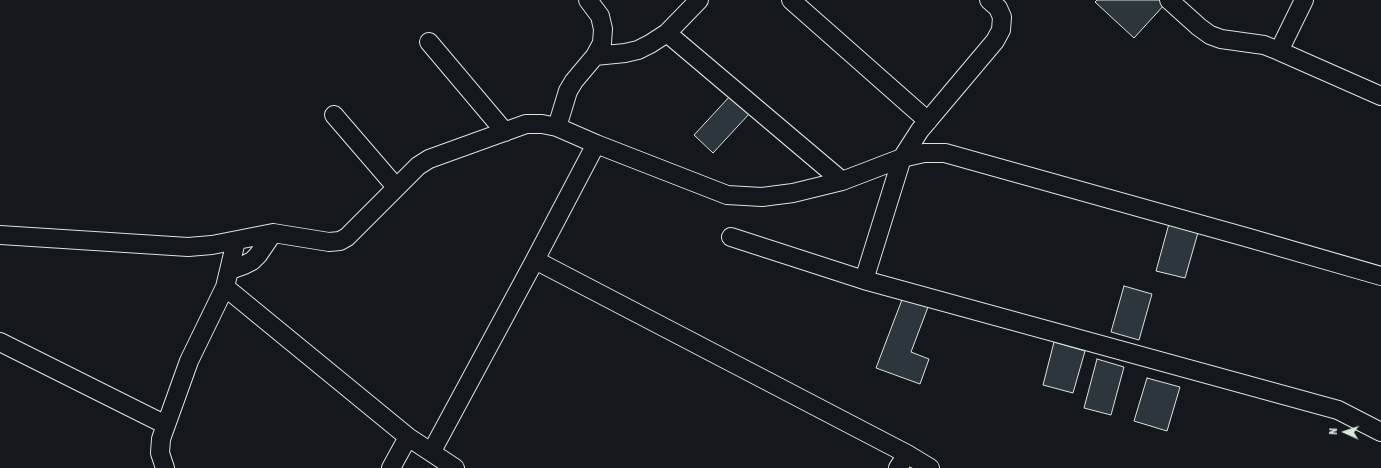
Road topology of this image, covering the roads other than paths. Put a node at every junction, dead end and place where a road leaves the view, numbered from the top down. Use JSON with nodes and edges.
{"nodes":[{"id":1,"x":588,"y":0,"type":"edge"},
{"id":2,"x":699,"y":0,"type":"edge"},
{"id":3,"x":791,"y":0,"type":"edge"},
{"id":4,"x":989,"y":0,"type":"edge"},
{"id":5,"x":1169,"y":0,"type":"edge"},
{"id":6,"x":1304,"y":0,"type":"edge"},
{"id":7,"x":667,"y":33,"type":"junction"},
{"id":8,"x":429,"y":42,"type":"dead end"},
{"id":9,"x":1279,"y":51,"type":"junction"},
{"id":10,"x":595,"y":56,"type":"junction"},
{"id":11,"x":1381,"y":96,"type":"edge"},
{"id":12,"x":334,"y":115,"type":"dead end"},
{"id":13,"x":928,"y":121,"type":"junction"},
{"id":14,"x":557,"y":127,"type":"junction"},
{"id":15,"x":504,"y":132,"type":"junction"},
{"id":16,"x":596,"y":144,"type":"junction"},
{"id":17,"x":902,"y":158,"type":"junction"},
{"id":18,"x":842,"y":181,"type":"junction"},
{"id":19,"x":396,"y":187,"type":"junction"},
{"id":20,"x":273,"y":234,"type":"junction"},
{"id":21,"x":0,"y":235,"type":"edge"},
{"id":22,"x":731,"y":237,"type":"dead end"},
{"id":23,"x":236,"y":241,"type":"junction"},
{"id":24,"x":536,"y":260,"type":"junction"},
{"id":25,"x":1380,"y":274,"type":"edge"},
{"id":26,"x":227,"y":279,"type":"junction"},
{"id":27,"x":864,"y":280,"type":"junction"},
{"id":28,"x":0,"y":342,"type":"edge"},
{"id":29,"x":166,"y":425,"type":"junction"},
{"id":30,"x":1381,"y":432,"type":"edge"},
{"id":31,"x":408,"y":437,"type":"junction"},
{"id":32,"x":432,"y":452,"type":"junction"},
{"id":33,"x":903,"y":461,"type":"edge"},
{"id":34,"x":165,"y":468,"type":"edge"},
{"id":35,"x":391,"y":468,"type":"edge"},
{"id":36,"x":455,"y":468,"type":"edge"},
{"id":37,"x":930,"y":468,"type":"edge"}],
"edges":[{"from":1,"to":10,"type":"street"},
{"from":2,"to":7,"type":"street"},
{"from":3,"to":13,"type":"street"},
{"from":4,"to":13,"type":"street"},
{"from":5,"to":9,"type":"street"},
{"from":6,"to":9,"type":"street"},
{"from":7,"to":10,"type":"street"},
{"from":7,"to":18,"type":"street"},
{"from":8,"to":15,"type":"street"},
{"from":9,"to":11,"type":"street"},
{"from":10,"to":14,"type":"street"},
{"from":12,"to":19,"type":"street"},
{"from":13,"to":17,"type":"street"},
{"from":14,"to":15,"type":"street"},
{"from":14,"to":16,"type":"street"},
{"from":15,"to":19,"type":"street"},
{"from":16,"to":18,"type":"street"},
{"from":16,"to":24,"type":"street"},
{"from":17,"to":18,"type":"street"},
{"from":17,"to":25,"type":"street"},
{"from":17,"to":27,"type":"street"},
{"from":19,"to":20,"type":"street"},
{"from":20,"to":23,"type":"street"},
{"from":20,"to":26,"type":"street"},
{"from":21,"to":23,"type":"street"},
{"from":22,"to":27,"type":"street"},
{"from":23,"to":26,"type":"street"},
{"from":24,"to":32,"type":"street"},
{"from":24,"to":33,"type":"street"},
{"from":26,"to":29,"type":"street"},
{"from":26,"to":31,"type":"street"},
{"from":27,"to":30,"type":"street"},
{"from":28,"to":29,"type":"street"},
{"from":29,"to":34,"type":"street"},
{"from":31,"to":32,"type":"street"},
{"from":31,"to":35,"type":"street"},
{"from":32,"to":36,"type":"street"},
{"from":33,"to":37,"type":"street"}]}
